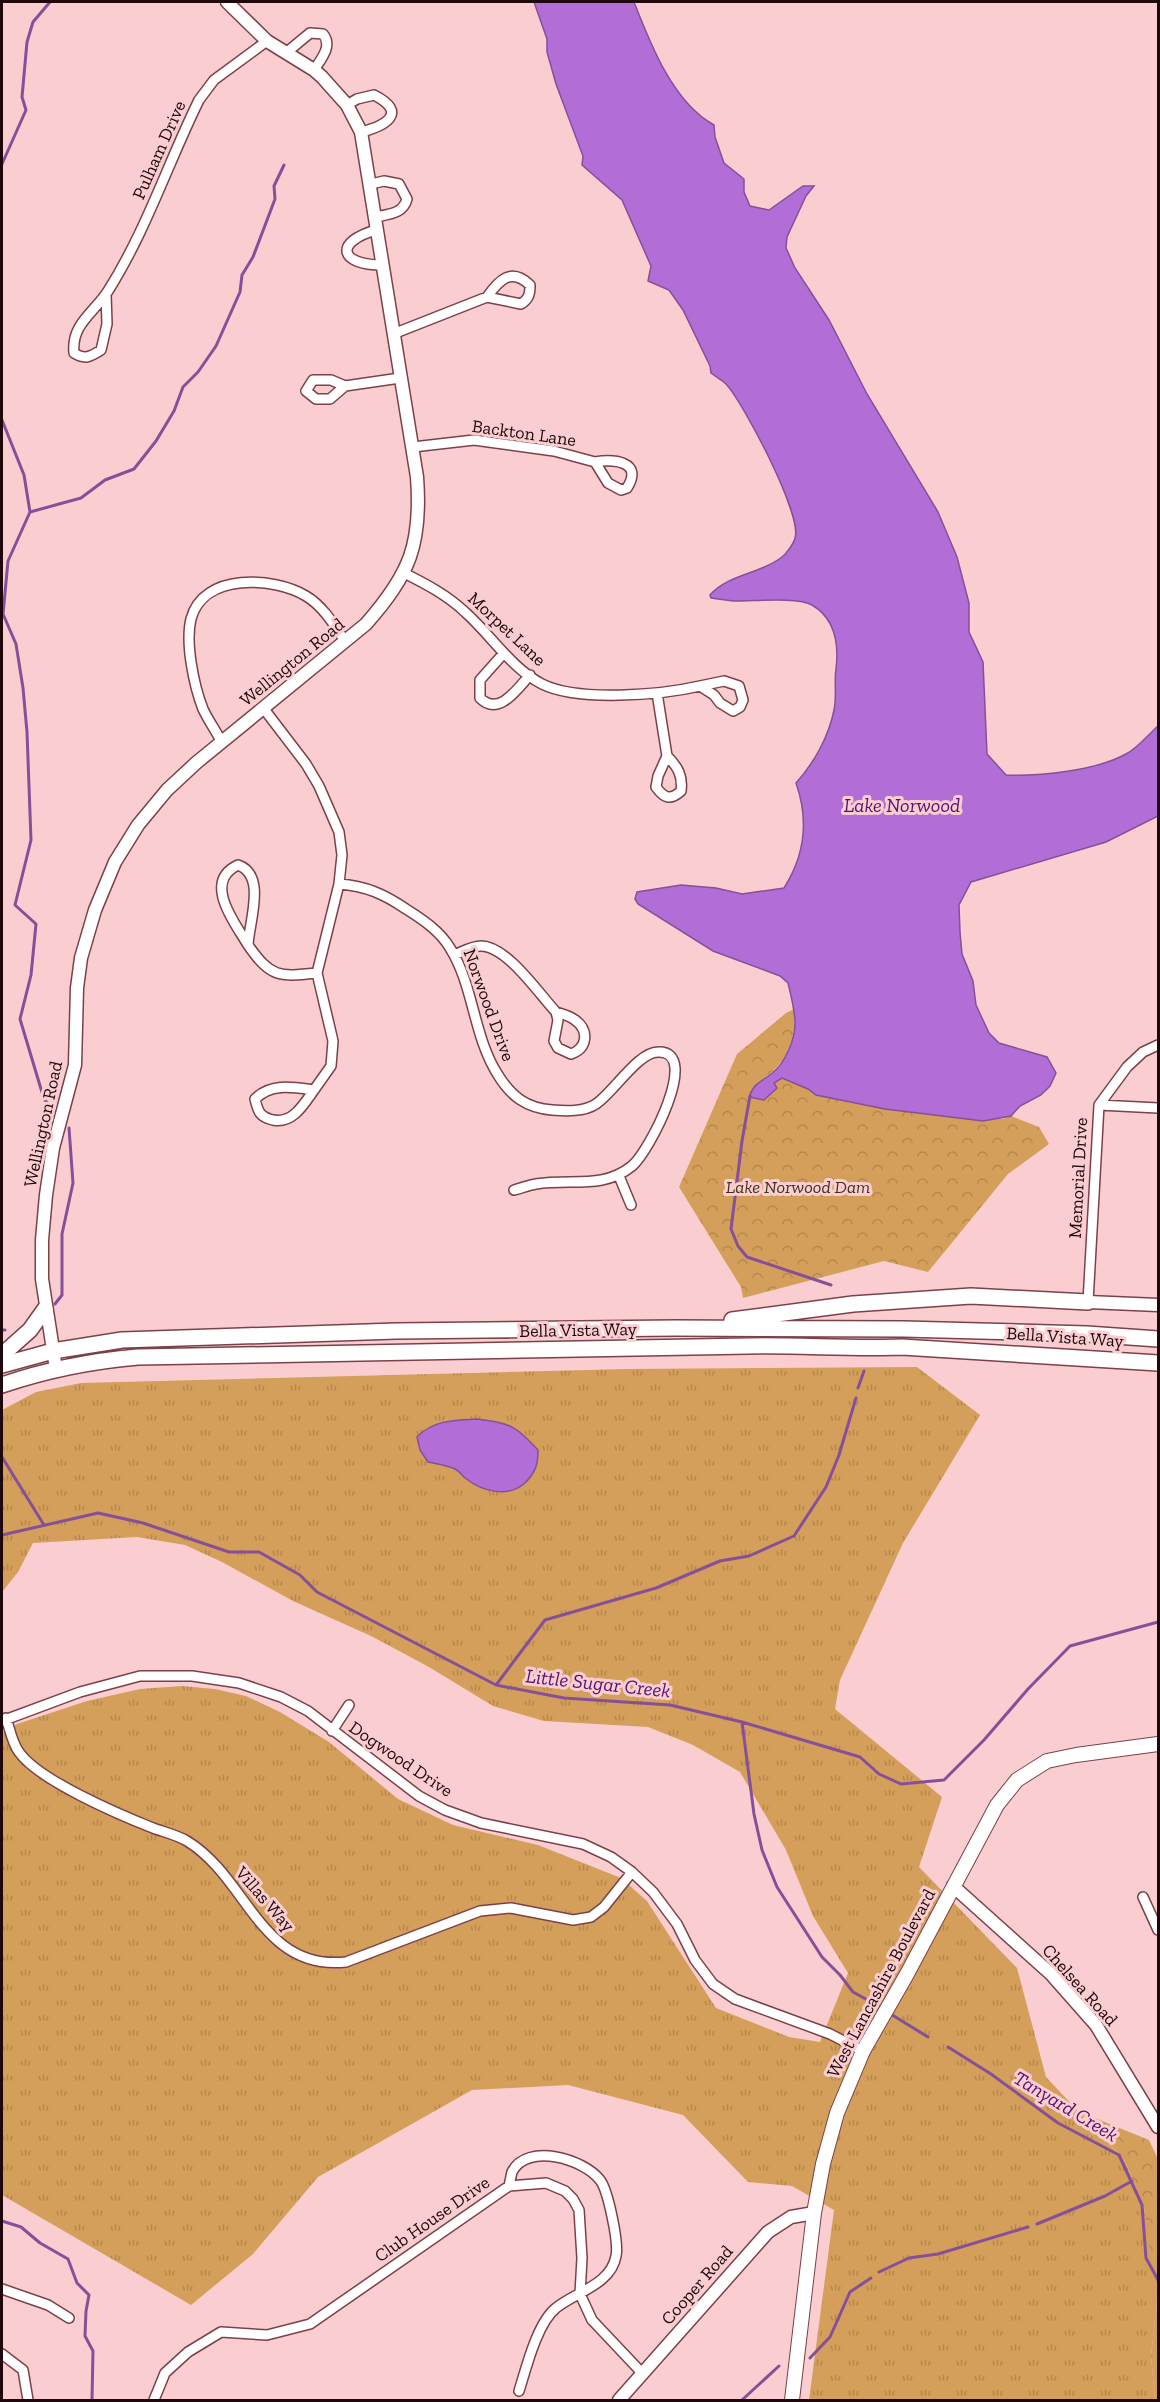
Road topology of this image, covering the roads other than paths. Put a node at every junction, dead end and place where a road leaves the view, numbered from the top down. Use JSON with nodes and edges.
{"nodes":[{"id":1,"x":227,"y":2,"type":"edge"},
{"id":2,"x":267,"y":41,"type":"junction"},
{"id":3,"x":287,"y":52,"type":"junction"},
{"id":4,"x":314,"y":69,"type":"junction"},
{"id":5,"x":348,"y":105,"type":"junction"},
{"id":6,"x":361,"y":132,"type":"junction"},
{"id":7,"x":371,"y":184,"type":"junction"},
{"id":8,"x":376,"y":217,"type":"junction"},
{"id":9,"x":376,"y":230,"type":"junction"},
{"id":10,"x":382,"y":265,"type":"junction"},
{"id":11,"x":106,"y":294,"type":"junction"},
{"id":12,"x":487,"y":297,"type":"dead end"},
{"id":13,"x":393,"y":334,"type":"junction"},
{"id":14,"x":400,"y":378,"type":"junction"},
{"id":15,"x":345,"y":386,"type":"dead end"},
{"id":16,"x":413,"y":447,"type":"junction"},
{"id":17,"x":595,"y":462,"type":"dead end"},
{"id":18,"x":404,"y":573,"type":"junction"},
{"id":19,"x":345,"y":642,"type":"junction"},
{"id":20,"x":504,"y":653,"type":"junction"},
{"id":21,"x":530,"y":675,"type":"junction"},
{"id":22,"x":700,"y":686,"type":"junction"},
{"id":23,"x":657,"y":693,"type":"junction"},
{"id":24,"x":264,"y":709,"type":"junction"},
{"id":25,"x":221,"y":741,"type":"junction"},
{"id":26,"x":667,"y":756,"type":"dead end"},
{"id":27,"x":339,"y":884,"type":"junction"},
{"id":28,"x":248,"y":945,"type":"junction"},
{"id":29,"x":454,"y":955,"type":"junction"},
{"id":30,"x":317,"y":973,"type":"junction"},
{"id":31,"x":556,"y":1012,"type":"junction"},
{"id":32,"x":1158,"y":1045,"type":"edge"},
{"id":33,"x":314,"y":1090,"type":"junction"},
{"id":34,"x":1099,"y":1105,"type":"junction"},
{"id":35,"x":1158,"y":1108,"type":"edge"},
{"id":36,"x":619,"y":1176,"type":"junction"},
{"id":37,"x":514,"y":1190,"type":"dead end"},
{"id":38,"x":631,"y":1205,"type":"dead end"},
{"id":39,"x":1088,"y":1302,"type":"junction"},
{"id":40,"x":1158,"y":1305,"type":"edge"},
{"id":41,"x":45,"y":1310,"type":"junction"},
{"id":42,"x":676,"y":1328,"type":"junction"},
{"id":43,"x":1158,"y":1339,"type":"edge"},
{"id":44,"x":53,"y":1351,"type":"junction"},
{"id":45,"x":2,"y":1355,"type":"edge"},
{"id":46,"x":1158,"y":1363,"type":"edge"},
{"id":47,"x":2,"y":1365,"type":"edge"},
{"id":48,"x":56,"y":1369,"type":"junction"},
{"id":49,"x":2,"y":1385,"type":"edge"},
{"id":50,"x":349,"y":1705,"type":"dead end"},
{"id":51,"x":4,"y":1719,"type":"edge"},
{"id":52,"x":332,"y":1731,"type":"junction"},
{"id":53,"x":1158,"y":1744,"type":"edge"},
{"id":54,"x":632,"y":1872,"type":"junction"},
{"id":55,"x":952,"y":1886,"type":"junction"},
{"id":56,"x":1143,"y":1897,"type":"dead end"},
{"id":57,"x":1158,"y":1930,"type":"edge"},
{"id":58,"x":866,"y":2046,"type":"junction"},
{"id":59,"x":1158,"y":2127,"type":"edge"},
{"id":60,"x":509,"y":2186,"type":"junction"},
{"id":61,"x":814,"y":2213,"type":"junction"},
{"id":62,"x":2,"y":2289,"type":"edge"},
{"id":63,"x":580,"y":2294,"type":"junction"},
{"id":64,"x":69,"y":2318,"type":"dead end"},
{"id":65,"x":2,"y":2354,"type":"edge"},
{"id":66,"x":643,"y":2374,"type":"junction"},
{"id":67,"x":519,"y":2391,"type":"dead end"},
{"id":68,"x":28,"y":2400,"type":"edge"},
{"id":69,"x":154,"y":2400,"type":"edge"},
{"id":70,"x":619,"y":2400,"type":"edge"},
{"id":71,"x":792,"y":2400,"type":"edge"}],
"edges":[{"from":1,"to":2,"type":"street","name":"Wellington Road"},
{"from":2,"to":3,"type":"street","name":"Wellington Road"},
{"from":2,"to":11,"type":"street","name":"Pulham Drive"},
{"from":3,"to":4,"type":"street","name":"Wellington Road"},
{"from":3,"to":4,"type":"street"},
{"from":4,"to":5,"type":"street","name":"Wellington Road"},
{"from":5,"to":6,"type":"street","name":"Wellington Road"},
{"from":5,"to":6,"type":"street"},
{"from":6,"to":7,"type":"street","name":"Wellington Road"},
{"from":7,"to":8,"type":"street","name":"Wellington Road"},
{"from":7,"to":8,"type":"street"},
{"from":8,"to":9,"type":"street","name":"Wellington Road"},
{"from":9,"to":10,"type":"street","name":"Wellington Road"},
{"from":9,"to":10,"type":"street"},
{"from":10,"to":13,"type":"street","name":"Wellington Road"},
{"from":11,"to":11,"type":"street","name":"Pulham Drive"},
{"from":12,"to":13,"type":"street"},
{"from":13,"to":14,"type":"street","name":"Wellington Road"},
{"from":14,"to":15,"type":"street"},
{"from":14,"to":16,"type":"street","name":"Wellington Road"},
{"from":16,"to":17,"type":"street","name":"Backton Lane"},
{"from":16,"to":18,"type":"street","name":"Wellington Road"},
{"from":18,"to":19,"type":"street","name":"Wellington Road"},
{"from":18,"to":20,"type":"street","name":"Morpet Lane"},
{"from":19,"to":24,"type":"street","name":"Wellington Road"},
{"from":19,"to":25,"type":"street"},
{"from":20,"to":21,"type":"street","name":"Morpet Lane"},
{"from":20,"to":21,"type":"street"},
{"from":21,"to":23,"type":"street","name":"Morpet Lane"},
{"from":22,"to":22,"type":"street","name":"Morpet Lane"},
{"from":22,"to":23,"type":"street","name":"Morpet Lane"},
{"from":23,"to":26,"type":"street"},
{"from":24,"to":25,"type":"street","name":"Wellington Road"},
{"from":24,"to":27,"type":"street"},
{"from":25,"to":41,"type":"street","name":"Wellington Road"},
{"from":27,"to":29,"type":"street","name":"Norwood Drive"},
{"from":27,"to":30,"type":"street"},
{"from":28,"to":28,"type":"street"},
{"from":28,"to":30,"type":"street"},
{"from":29,"to":31,"type":"street"},
{"from":29,"to":36,"type":"street","name":"Norwood Drive"},
{"from":30,"to":33,"type":"street"},
{"from":31,"to":31,"type":"street"},
{"from":32,"to":34,"type":"street","name":"Memorial Drive"},
{"from":33,"to":33,"type":"street"},
{"from":34,"to":35,"type":"street"},
{"from":34,"to":39,"type":"street","name":"Memorial Drive"},
{"from":36,"to":37,"type":"street"},
{"from":36,"to":38,"type":"street"},
{"from":39,"to":40,"type":"street"},
{"from":39,"to":42,"type":"main road"},
{"from":41,"to":44,"type":"street","name":"Wellington Road"},
{"from":41,"to":45,"type":"main road"},
{"from":42,"to":43,"type":"main road","name":"Bella Vista Way"},
{"from":42,"to":44,"type":"main road","name":"Bella Vista Way"},
{"from":44,"to":47,"type":"main road","name":"Bella Vista Way"},
{"from":44,"to":48,"type":"street","name":"Wellington Road"},
{"from":46,"to":48,"type":"main road","name":"Bella Vista Way"},
{"from":48,"to":49,"type":"main road","name":"Bella Vista Way"},
{"from":50,"to":52,"type":"street"},
{"from":51,"to":52,"type":"street","name":"Dogwood Drive"},
{"from":51,"to":54,"type":"street","name":"Villas Way"},
{"from":52,"to":54,"type":"street","name":"Dogwood Drive"},
{"from":53,"to":55,"type":"main road","name":"West Lancashire Boulevard"},
{"from":54,"to":58,"type":"street","name":"Dogwood Drive"},
{"from":55,"to":58,"type":"main road","name":"West Lancashire Boulevard"},
{"from":55,"to":59,"type":"street","name":"Chelsea Road"},
{"from":56,"to":57,"type":"street"},
{"from":58,"to":61,"type":"main road","name":"West Lancashire Boulevard"},
{"from":60,"to":63,"type":"street","name":"Club House Drive"},
{"from":60,"to":63,"type":"street"},
{"from":60,"to":69,"type":"street","name":"Club House Drive"},
{"from":61,"to":66,"type":"street","name":"Cooper Road"},
{"from":61,"to":71,"type":"main road","name":"West Lancashire Boulevard"},
{"from":62,"to":64,"type":"street"},
{"from":63,"to":66,"type":"street","name":"Club House Drive"},
{"from":63,"to":67,"type":"street"},
{"from":65,"to":68,"type":"street"},
{"from":66,"to":70,"type":"street","name":"Cooper Road"}]}
